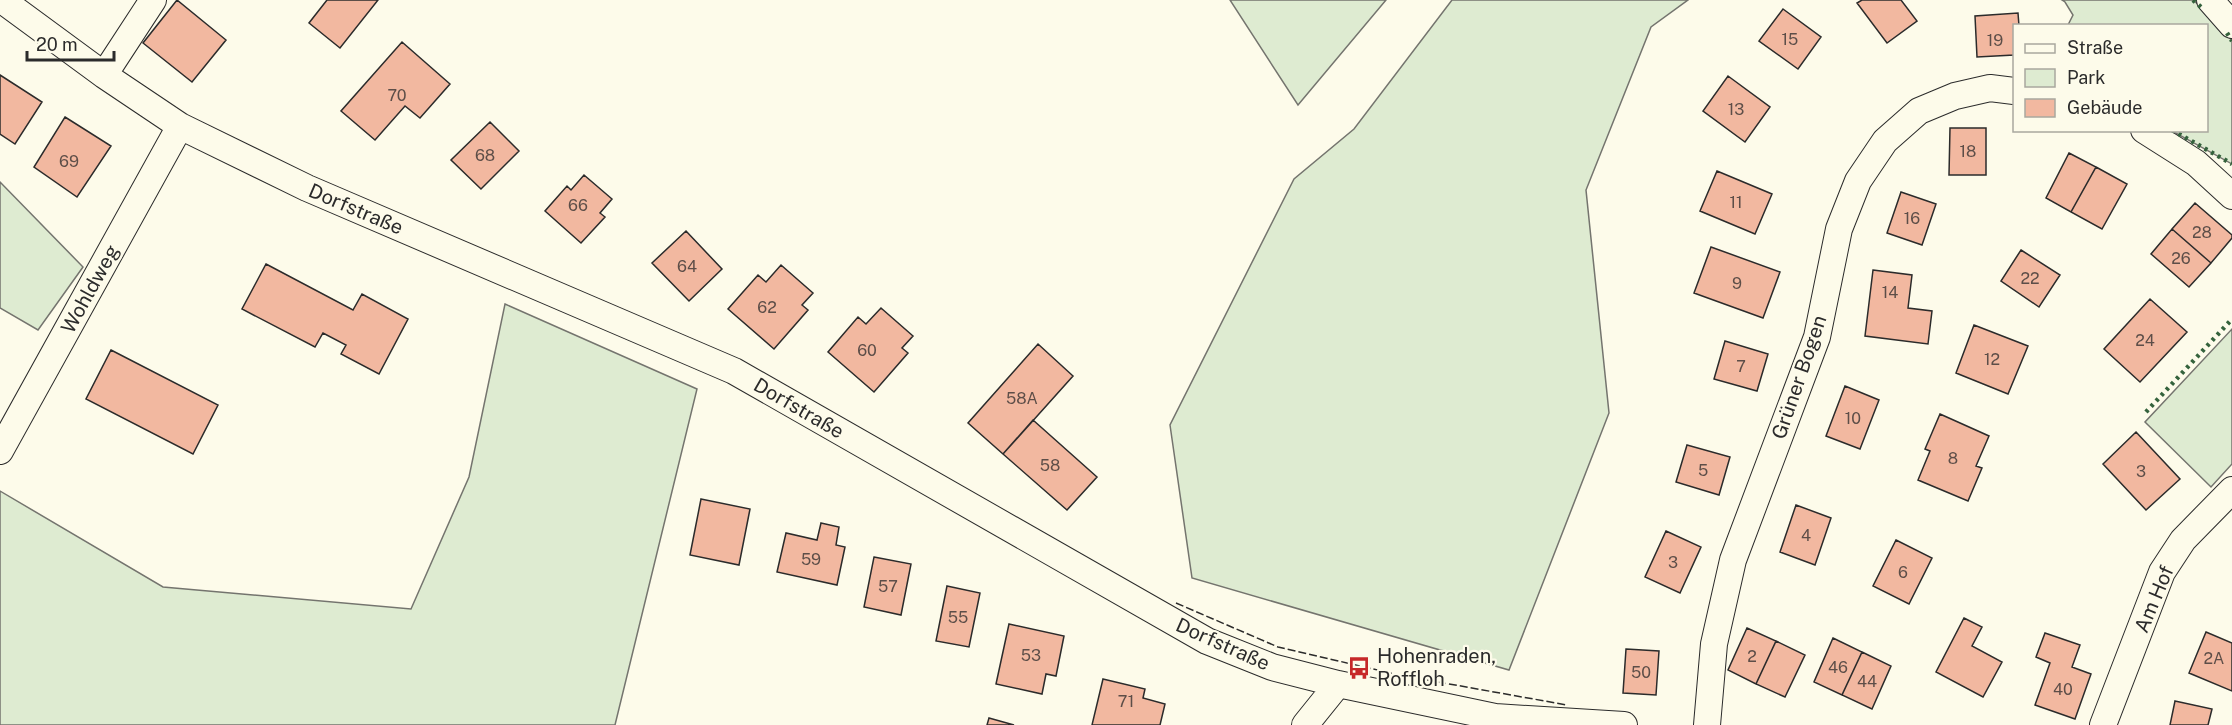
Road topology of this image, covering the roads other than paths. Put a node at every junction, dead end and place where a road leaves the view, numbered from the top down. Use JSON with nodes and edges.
{"nodes":[{"id":1,"x":2,"y":0,"type":"edge"},
{"id":2,"x":153,"y":0,"type":"edge"},
{"id":3,"x":2210,"y":0,"type":"edge"},
{"id":4,"x":2232,"y":25,"type":"edge"},
{"id":5,"x":104,"y":75,"type":"junction"},
{"id":6,"x":2013,"y":91,"type":"edge"},
{"id":7,"x":180,"y":126,"type":"junction"},
{"id":8,"x":2147,"y":132,"type":"edge"},
{"id":9,"x":2232,"y":196,"type":"edge"},
{"id":10,"x":0,"y":452,"type":"edge"},
{"id":11,"x":2232,"y":490,"type":"edge"},
{"id":12,"x":1338,"y":684,"type":"junction"},
{"id":13,"x":1305,"y":725,"type":"edge"},
{"id":14,"x":1624,"y":725,"type":"edge"},
{"id":15,"x":1707,"y":725,"type":"edge"},
{"id":16,"x":2103,"y":725,"type":"edge"}],
"edges":[{"from":1,"to":5,"type":"street","name":"Dorfstraße"},
{"from":2,"to":5,"type":"street"},
{"from":3,"to":4,"type":"street"},
{"from":5,"to":7,"type":"street","name":"Dorfstraße"},
{"from":6,"to":15,"type":"street","name":"Grüner Bogen"},
{"from":7,"to":10,"type":"street","name":"Wohldweg"},
{"from":7,"to":12,"type":"street","name":"Dorfstraße"},
{"from":8,"to":9,"type":"street"},
{"from":11,"to":16,"type":"street","name":"Am Hof"},
{"from":12,"to":13,"type":"street"},
{"from":12,"to":14,"type":"street","name":"Dorfstraße"}]}
